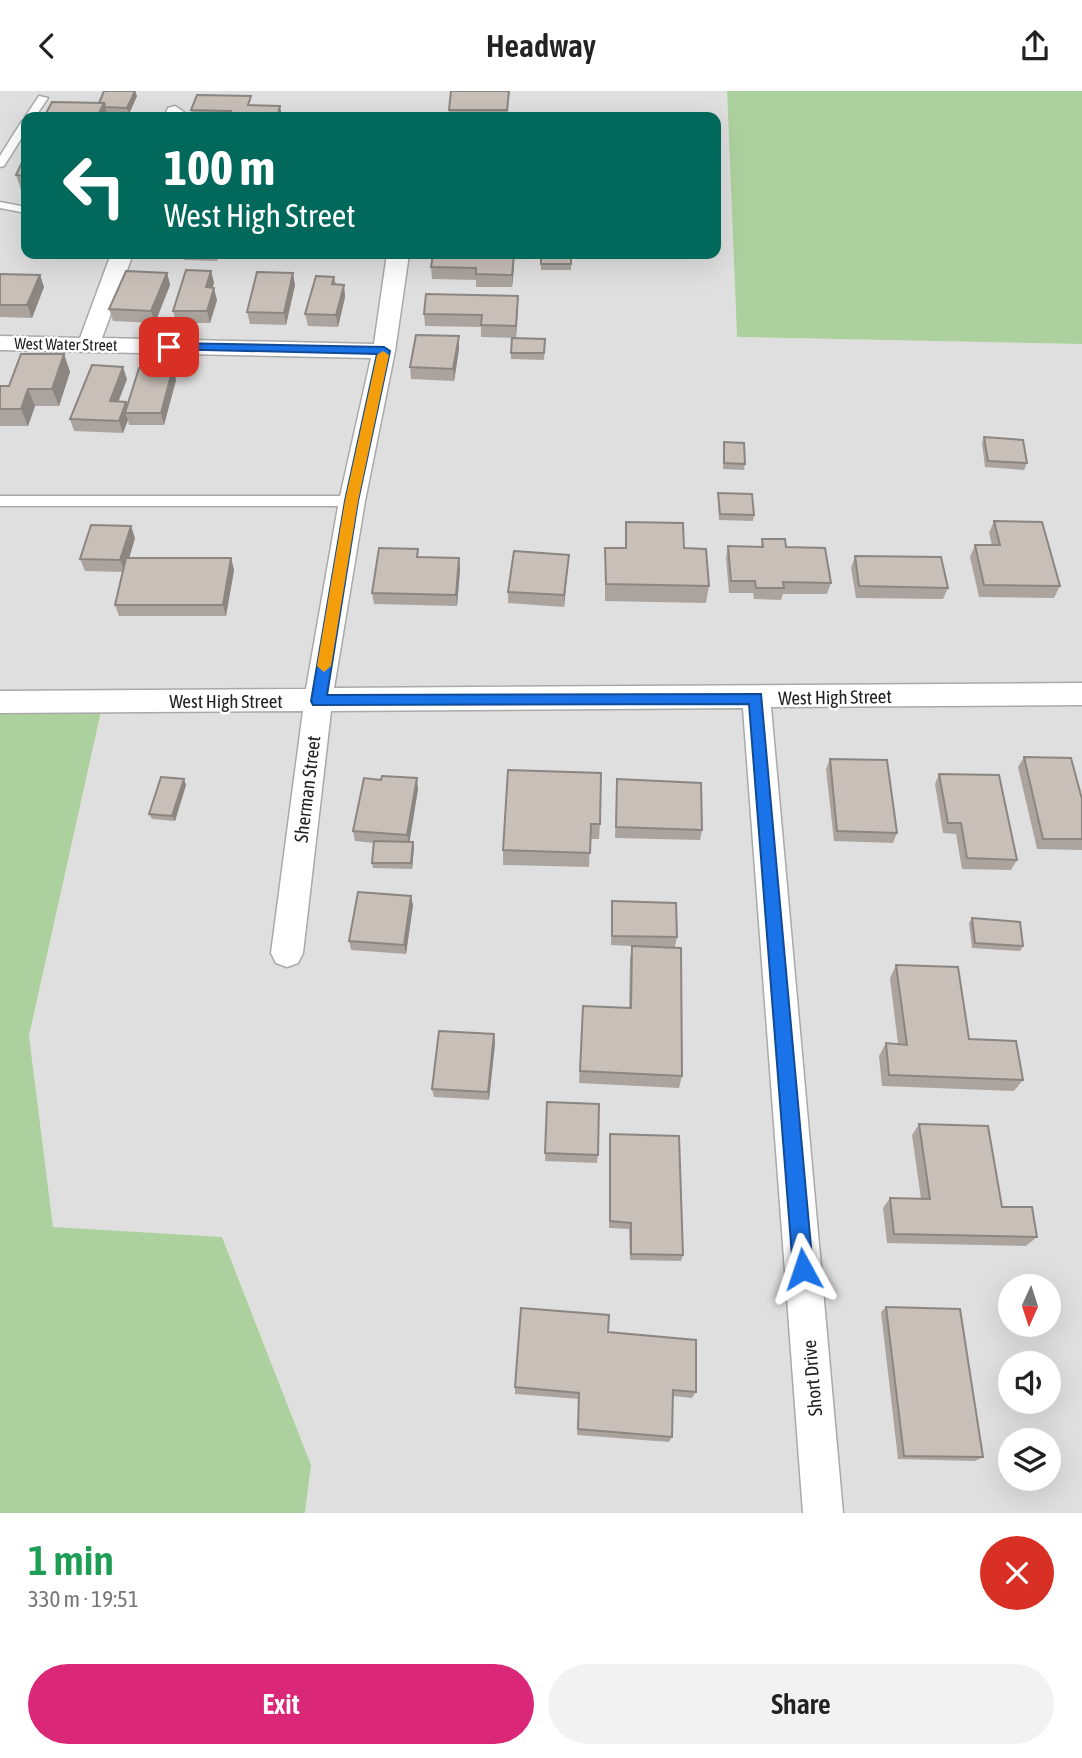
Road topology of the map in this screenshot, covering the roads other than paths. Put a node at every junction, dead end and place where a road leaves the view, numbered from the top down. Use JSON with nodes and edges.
{"nodes":[{"id":1,"x":43,"y":98,"type":"dead end"},
{"id":2,"x":33,"y":112,"type":"edge"},
{"id":3,"x":21,"y":131,"type":"edge"},
{"id":4,"x":0,"y":164,"type":"edge"},
{"id":5,"x":0,"y":205,"type":"edge"},
{"id":6,"x":21,"y":209,"type":"edge"},
{"id":7,"x":120,"y":259,"type":"edge"},
{"id":8,"x":397,"y":259,"type":"edge"},
{"id":9,"x":0,"y":343,"type":"edge"},
{"id":10,"x":88,"y":345,"type":"junction"},
{"id":11,"x":384,"y":351,"type":"junction"},
{"id":12,"x":0,"y":501,"type":"edge"},
{"id":13,"x":352,"y":501,"type":"junction"},
{"id":14,"x":1082,"y":694,"type":"edge"},
{"id":15,"x":756,"y":698,"type":"junction"},
{"id":16,"x":318,"y":701,"type":"junction"},
{"id":17,"x":0,"y":702,"type":"edge"},
{"id":18,"x":287,"y":953,"type":"dead end"},
{"id":19,"x":823,"y":1513,"type":"edge"}],
"edges":[{"from":1,"to":2,"type":"lane"},
{"from":3,"to":4,"type":"lane"},
{"from":5,"to":6,"type":"lane"},
{"from":7,"to":10,"type":"street"},
{"from":8,"to":11,"type":"street","name":"Sherman Street"},
{"from":9,"to":10,"type":"street","name":"West Water Street"},
{"from":10,"to":11,"type":"street","name":"West Water Street"},
{"from":11,"to":13,"type":"street","name":"Sherman Street"},
{"from":12,"to":13,"type":"lane"},
{"from":13,"to":16,"type":"street","name":"Sherman Street"},
{"from":14,"to":15,"type":"street","name":"West High Street"},
{"from":15,"to":16,"type":"street","name":"West High Street"},
{"from":15,"to":19,"type":"street","name":"Short Drive"},
{"from":16,"to":17,"type":"street","name":"West High Street"},
{"from":16,"to":18,"type":"street","name":"Sherman Street"}]}
